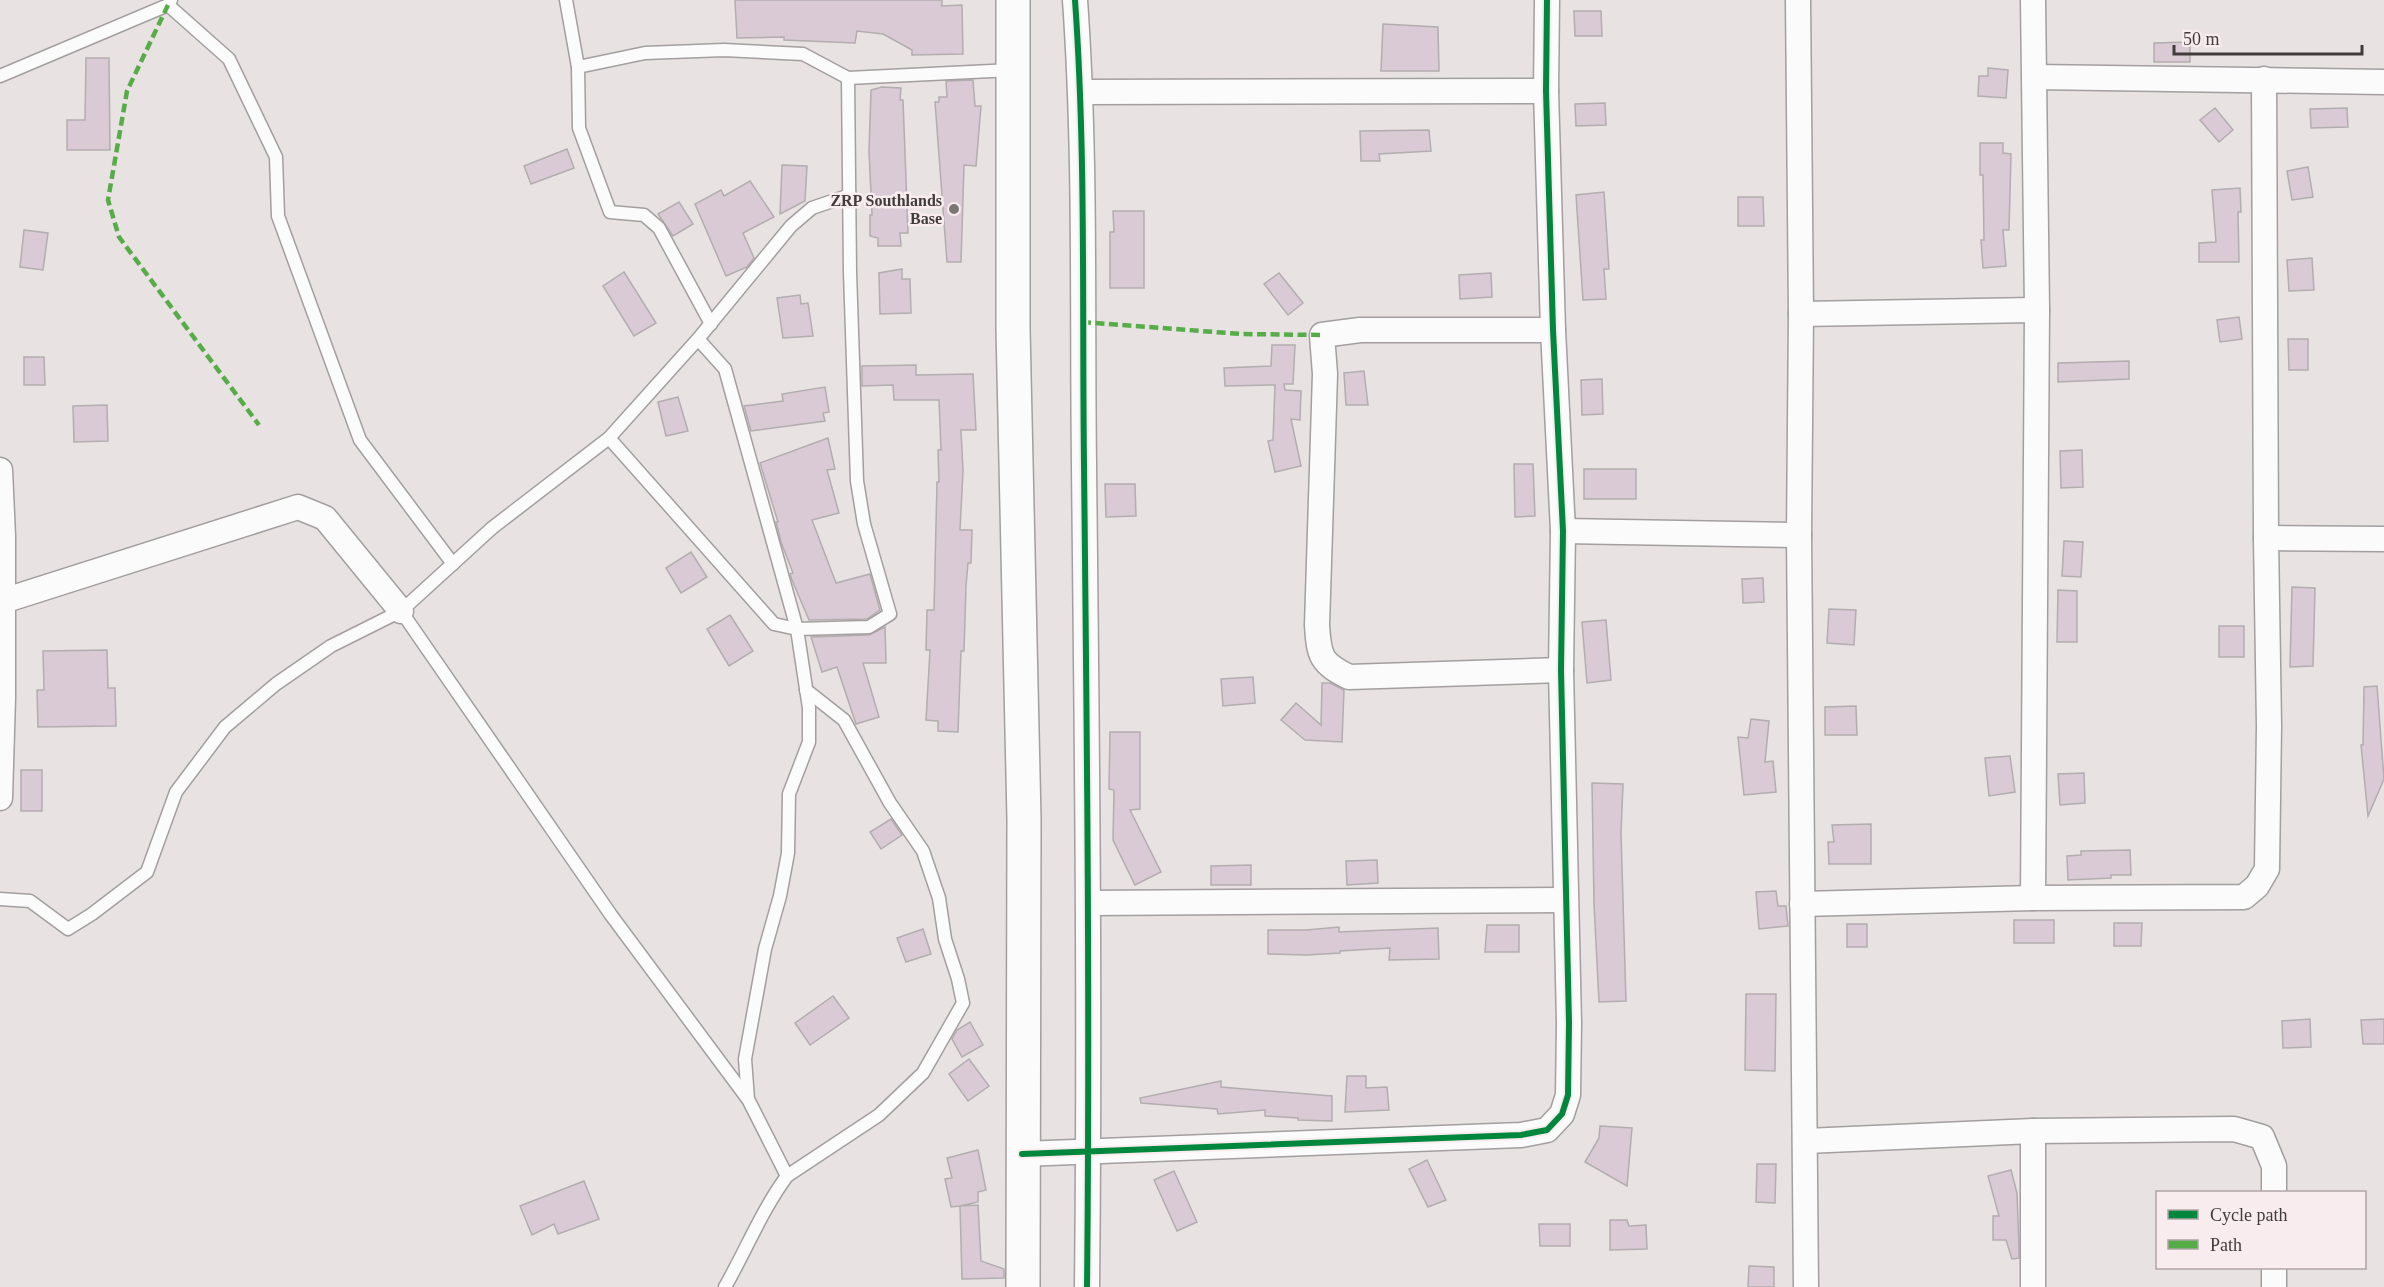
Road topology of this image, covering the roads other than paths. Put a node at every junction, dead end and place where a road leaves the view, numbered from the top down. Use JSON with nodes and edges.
{"nodes":[{"id":1,"x":566,"y":0,"type":"edge"},
{"id":2,"x":1012,"y":0,"type":"edge"},
{"id":3,"x":1075,"y":0,"type":"edge"},
{"id":4,"x":1547,"y":0,"type":"edge"},
{"id":5,"x":1798,"y":0,"type":"edge"},
{"id":6,"x":2032,"y":0,"type":"edge"},
{"id":7,"x":169,"y":3,"type":"edge"},
{"id":8,"x":578,"y":67,"type":"junction"},
{"id":9,"x":1012,"y":70,"type":"junction"},
{"id":10,"x":0,"y":76,"type":"edge"},
{"id":11,"x":2035,"y":77,"type":"junction"},
{"id":12,"x":848,"y":78,"type":"junction"},
{"id":13,"x":2264,"y":80,"type":"junction"},
{"id":14,"x":2384,"y":82,"type":"edge"},
{"id":15,"x":1546,"y":91,"type":"junction"},
{"id":16,"x":1082,"y":92,"type":"junction"},
{"id":17,"x":850,"y":195,"type":"junction"},
{"id":18,"x":2037,"y":310,"type":"junction"},
{"id":19,"x":1801,"y":314,"type":"junction"},
{"id":20,"x":711,"y":324,"type":"junction"},
{"id":21,"x":1552,"y":330,"type":"junction"},
{"id":22,"x":698,"y":339,"type":"junction"},
{"id":23,"x":609,"y":438,"type":"junction"},
{"id":24,"x":0,"y":470,"type":"edge"},
{"id":25,"x":1563,"y":531,"type":"junction"},
{"id":26,"x":1799,"y":535,"type":"junction"},
{"id":27,"x":2266,"y":538,"type":"junction"},
{"id":28,"x":2384,"y":539,"type":"edge"},
{"id":29,"x":453,"y":564,"type":"junction"},
{"id":30,"x":3,"y":601,"type":"junction"},
{"id":31,"x":401,"y":611,"type":"junction"},
{"id":32,"x":797,"y":629,"type":"junction"},
{"id":33,"x":1561,"y":670,"type":"junction"},
{"id":34,"x":806,"y":690,"type":"junction"},
{"id":35,"x":0,"y":798,"type":"edge"},
{"id":36,"x":2033,"y":898,"type":"junction"},
{"id":37,"x":0,"y":899,"type":"edge"},
{"id":38,"x":1565,"y":900,"type":"junction"},
{"id":39,"x":1089,"y":903,"type":"junction"},
{"id":40,"x":1802,"y":904,"type":"junction"},
{"id":41,"x":748,"y":1099,"type":"junction"},
{"id":42,"x":2033,"y":1131,"type":"junction"},
{"id":43,"x":1806,"y":1141,"type":"junction"},
{"id":44,"x":1089,"y":1150,"type":"junction"},
{"id":45,"x":1022,"y":1154,"type":"junction"},
{"id":46,"x":787,"y":1176,"type":"junction"},
{"id":47,"x":2274,"y":1191,"type":"edge"},
{"id":48,"x":2274,"y":1269,"type":"edge"},
{"id":49,"x":725,"y":1287,"type":"edge"},
{"id":50,"x":1023,"y":1287,"type":"edge"},
{"id":51,"x":1087,"y":1287,"type":"edge"},
{"id":52,"x":1806,"y":1287,"type":"edge"},
{"id":53,"x":2033,"y":1287,"type":"edge"},
{"id":54,"x":2274,"y":1287,"type":"edge"}],
"edges":[{"from":1,"to":8,"type":"lane"},
{"from":2,"to":9,"type":"street"},
{"from":3,"to":16,"type":"street"},
{"from":4,"to":15,"type":"street"},
{"from":5,"to":19,"type":"street"},
{"from":6,"to":11,"type":"street"},
{"from":7,"to":10,"type":"lane"},
{"from":7,"to":29,"type":"lane"},
{"from":8,"to":12,"type":"lane"},
{"from":8,"to":20,"type":"lane"},
{"from":9,"to":12,"type":"lane"},
{"from":9,"to":45,"type":"street"},
{"from":11,"to":13,"type":"street"},
{"from":11,"to":18,"type":"street"},
{"from":12,"to":17,"type":"lane"},
{"from":13,"to":14,"type":"street"},
{"from":13,"to":27,"type":"street"},
{"from":15,"to":16,"type":"street"},
{"from":15,"to":21,"type":"street"},
{"from":16,"to":39,"type":"street"},
{"from":17,"to":20,"type":"lane"},
{"from":17,"to":32,"type":"lane"},
{"from":18,"to":19,"type":"street"},
{"from":18,"to":36,"type":"street"},
{"from":19,"to":26,"type":"street"},
{"from":20,"to":22,"type":"lane"},
{"from":21,"to":25,"type":"street"},
{"from":21,"to":33,"type":"street"},
{"from":22,"to":23,"type":"lane"},
{"from":22,"to":32,"type":"lane"},
{"from":23,"to":29,"type":"lane"},
{"from":23,"to":32,"type":"lane"},
{"from":24,"to":30,"type":"street"},
{"from":25,"to":26,"type":"street"},
{"from":25,"to":33,"type":"street"},
{"from":26,"to":40,"type":"street"},
{"from":27,"to":28,"type":"street"},
{"from":27,"to":36,"type":"street"},
{"from":29,"to":31,"type":"lane"},
{"from":30,"to":31,"type":"street"},
{"from":30,"to":35,"type":"street"},
{"from":31,"to":37,"type":"lane"},
{"from":31,"to":41,"type":"lane"},
{"from":32,"to":34,"type":"lane"},
{"from":33,"to":38,"type":"street"},
{"from":34,"to":41,"type":"lane"},
{"from":34,"to":46,"type":"lane"},
{"from":36,"to":40,"type":"street"},
{"from":38,"to":39,"type":"street"},
{"from":38,"to":44,"type":"street"},
{"from":39,"to":44,"type":"street"},
{"from":40,"to":43,"type":"street"},
{"from":41,"to":46,"type":"lane"},
{"from":42,"to":43,"type":"street"},
{"from":42,"to":47,"type":"street"},
{"from":42,"to":53,"type":"street"},
{"from":43,"to":52,"type":"street"},
{"from":44,"to":45,"type":"street"},
{"from":44,"to":51,"type":"street"},
{"from":45,"to":50,"type":"street"},
{"from":46,"to":49,"type":"lane"},
{"from":48,"to":54,"type":"street"}]}
